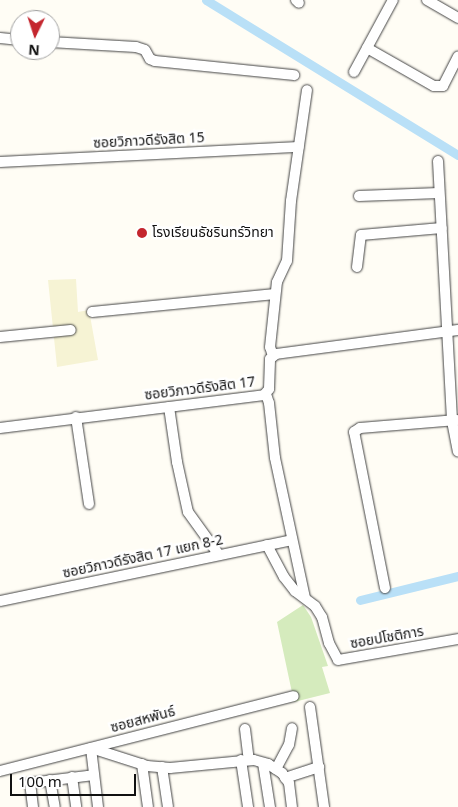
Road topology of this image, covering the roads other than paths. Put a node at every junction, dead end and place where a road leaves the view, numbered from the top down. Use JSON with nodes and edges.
{"nodes":[{"id":1,"x":393,"y":0,"type":"edge"},
{"id":2,"x":427,"y":0,"type":"edge"},
{"id":3,"x":439,"y":3,"type":"edge"},
{"id":4,"x":458,"y":18,"type":"edge"},
{"id":5,"x":60,"y":43,"type":"edge"},
{"id":6,"x":368,"y":48,"type":"junction"},
{"id":7,"x":458,"y":57,"type":"edge"},
{"id":8,"x":354,"y":72,"type":"dead end"},
{"id":9,"x":294,"y":76,"type":"dead end"},
{"id":10,"x":307,"y":90,"type":"dead end"},
{"id":11,"x":299,"y":147,"type":"junction"},
{"id":12,"x":438,"y":161,"type":"dead end"},
{"id":13,"x":0,"y":162,"type":"edge"},
{"id":14,"x":439,"y":193,"type":"junction"},
{"id":15,"x":359,"y":196,"type":"dead end"},
{"id":16,"x":442,"y":228,"type":"junction"},
{"id":17,"x":357,"y":266,"type":"dead end"},
{"id":18,"x":275,"y":294,"type":"junction"},
{"id":19,"x":92,"y":312,"type":"dead end"},
{"id":20,"x":71,"y":330,"type":"dead end"},
{"id":21,"x":458,"y":330,"type":"edge"},
{"id":22,"x":447,"y":331,"type":"junction"},
{"id":23,"x":0,"y":337,"type":"edge"},
{"id":24,"x":273,"y":356,"type":"junction"},
{"id":25,"x":266,"y":394,"type":"junction"},
{"id":26,"x":169,"y":407,"type":"junction"},
{"id":27,"x":76,"y":417,"type":"junction"},
{"id":28,"x":455,"y":421,"type":"edge"},
{"id":29,"x":0,"y":428,"type":"edge"},
{"id":30,"x":458,"y":451,"type":"edge"},
{"id":31,"x":89,"y":504,"type":"dead end"},
{"id":32,"x":292,"y":540,"type":"junction"},
{"id":33,"x":267,"y":545,"type":"junction"},
{"id":34,"x":219,"y":555,"type":"junction"},
{"id":35,"x":385,"y":588,"type":"dead end"},
{"id":36,"x":304,"y":598,"type":"junction"},
{"id":37,"x":0,"y":601,"type":"edge"},
{"id":38,"x":458,"y":639,"type":"edge"},
{"id":39,"x":294,"y":696,"type":"dead end"},
{"id":40,"x":310,"y":706,"type":"dead end"},
{"id":41,"x":292,"y":728,"type":"dead end"},
{"id":42,"x":246,"y":729,"type":"dead end"},
{"id":43,"x":91,"y":748,"type":"junction"},
{"id":44,"x":245,"y":760,"type":"junction"},
{"id":45,"x":263,"y":762,"type":"junction"},
{"id":46,"x":142,"y":764,"type":"junction"},
{"id":47,"x":162,"y":767,"type":"junction"},
{"id":48,"x":319,"y":767,"type":"junction"},
{"id":49,"x":276,"y":769,"type":"junction"},
{"id":50,"x":0,"y":771,"type":"edge"},
{"id":51,"x":94,"y":774,"type":"junction"},
{"id":52,"x":72,"y":777,"type":"junction"},
{"id":53,"x":285,"y":778,"type":"junction"},
{"id":54,"x":50,"y":780,"type":"junction"},
{"id":55,"x":33,"y":807,"type":"edge"},
{"id":56,"x":55,"y":807,"type":"edge"},
{"id":57,"x":76,"y":807,"type":"edge"},
{"id":58,"x":98,"y":807,"type":"edge"},
{"id":59,"x":148,"y":807,"type":"edge"},
{"id":60,"x":168,"y":807,"type":"edge"},
{"id":61,"x":248,"y":807,"type":"edge"},
{"id":62,"x":270,"y":807,"type":"edge"},
{"id":63,"x":292,"y":807,"type":"edge"},
{"id":64,"x":324,"y":807,"type":"edge"}],
"edges":[{"from":1,"to":6,"type":"street"},
{"from":2,"to":3,"type":"street"},
{"from":3,"to":4,"type":"street"},
{"from":5,"to":9,"type":"street"},
{"from":6,"to":7,"type":"street"},
{"from":6,"to":8,"type":"street"},
{"from":10,"to":11,"type":"street","name":"ซอยวิภาวดีรังสิต 17"},
{"from":11,"to":13,"type":"street","name":"ซอยวิภาวดีรังสิต 15"},
{"from":11,"to":18,"type":"street","name":"ซอยวิภาวดีรังสิต 17"},
{"from":12,"to":14,"type":"street"},
{"from":14,"to":15,"type":"street"},
{"from":14,"to":16,"type":"street"},
{"from":16,"to":17,"type":"street"},
{"from":16,"to":22,"type":"street"},
{"from":18,"to":19,"type":"street"},
{"from":18,"to":24,"type":"street","name":"ซอยวิภาวดีรังสิต 17"},
{"from":20,"to":23,"type":"street"},
{"from":21,"to":22,"type":"street"},
{"from":22,"to":24,"type":"street"},
{"from":22,"to":28,"type":"street"},
{"from":24,"to":25,"type":"street","name":"ซอยวิภาวดีรังสิต 17"},
{"from":25,"to":26,"type":"street","name":"ซอยวิภาวดีรังสิต 17"},
{"from":25,"to":32,"type":"street"},
{"from":26,"to":27,"type":"street","name":"ซอยวิภาวดีรังสิต 17"},
{"from":26,"to":34,"type":"street"},
{"from":27,"to":29,"type":"street","name":"ซอยวิภาวดีรังสิต 17"},
{"from":27,"to":31,"type":"street"},
{"from":28,"to":30,"type":"street"},
{"from":28,"to":35,"type":"street"},
{"from":32,"to":33,"type":"street","name":"ซอยวิภาวดีรังสิต 17 แยก 8-2"},
{"from":32,"to":36,"type":"street"},
{"from":33,"to":34,"type":"street","name":"ซอยวิภาวดีรังสิต 17 แยก 8-2"},
{"from":33,"to":36,"type":"street","name":"ซอยปโชติการ"},
{"from":34,"to":37,"type":"street","name":"ซอยวิภาวดีรังสิต 17 แยก 8-2"},
{"from":36,"to":38,"type":"street","name":"ซอยปโชติการ"},
{"from":39,"to":43,"type":"street","name":"ซอยสหพันธ์"},
{"from":40,"to":48,"type":"street"},
{"from":41,"to":49,"type":"street"},
{"from":42,"to":44,"type":"street"},
{"from":43,"to":46,"type":"street"},
{"from":43,"to":50,"type":"street","name":"ซอยสหพันธ์"},
{"from":43,"to":51,"type":"street"},
{"from":44,"to":45,"type":"street"},
{"from":44,"to":47,"type":"street"},
{"from":44,"to":61,"type":"street"},
{"from":45,"to":49,"type":"street"},
{"from":45,"to":62,"type":"street"},
{"from":46,"to":47,"type":"street"},
{"from":46,"to":59,"type":"street"},
{"from":47,"to":60,"type":"street"},
{"from":48,"to":53,"type":"street"},
{"from":48,"to":64,"type":"street"},
{"from":49,"to":53,"type":"street"},
{"from":51,"to":52,"type":"street"},
{"from":51,"to":58,"type":"street"},
{"from":52,"to":54,"type":"street"},
{"from":52,"to":57,"type":"street"},
{"from":53,"to":63,"type":"street"},
{"from":54,"to":55,"type":"street"},
{"from":54,"to":56,"type":"street"}]}
